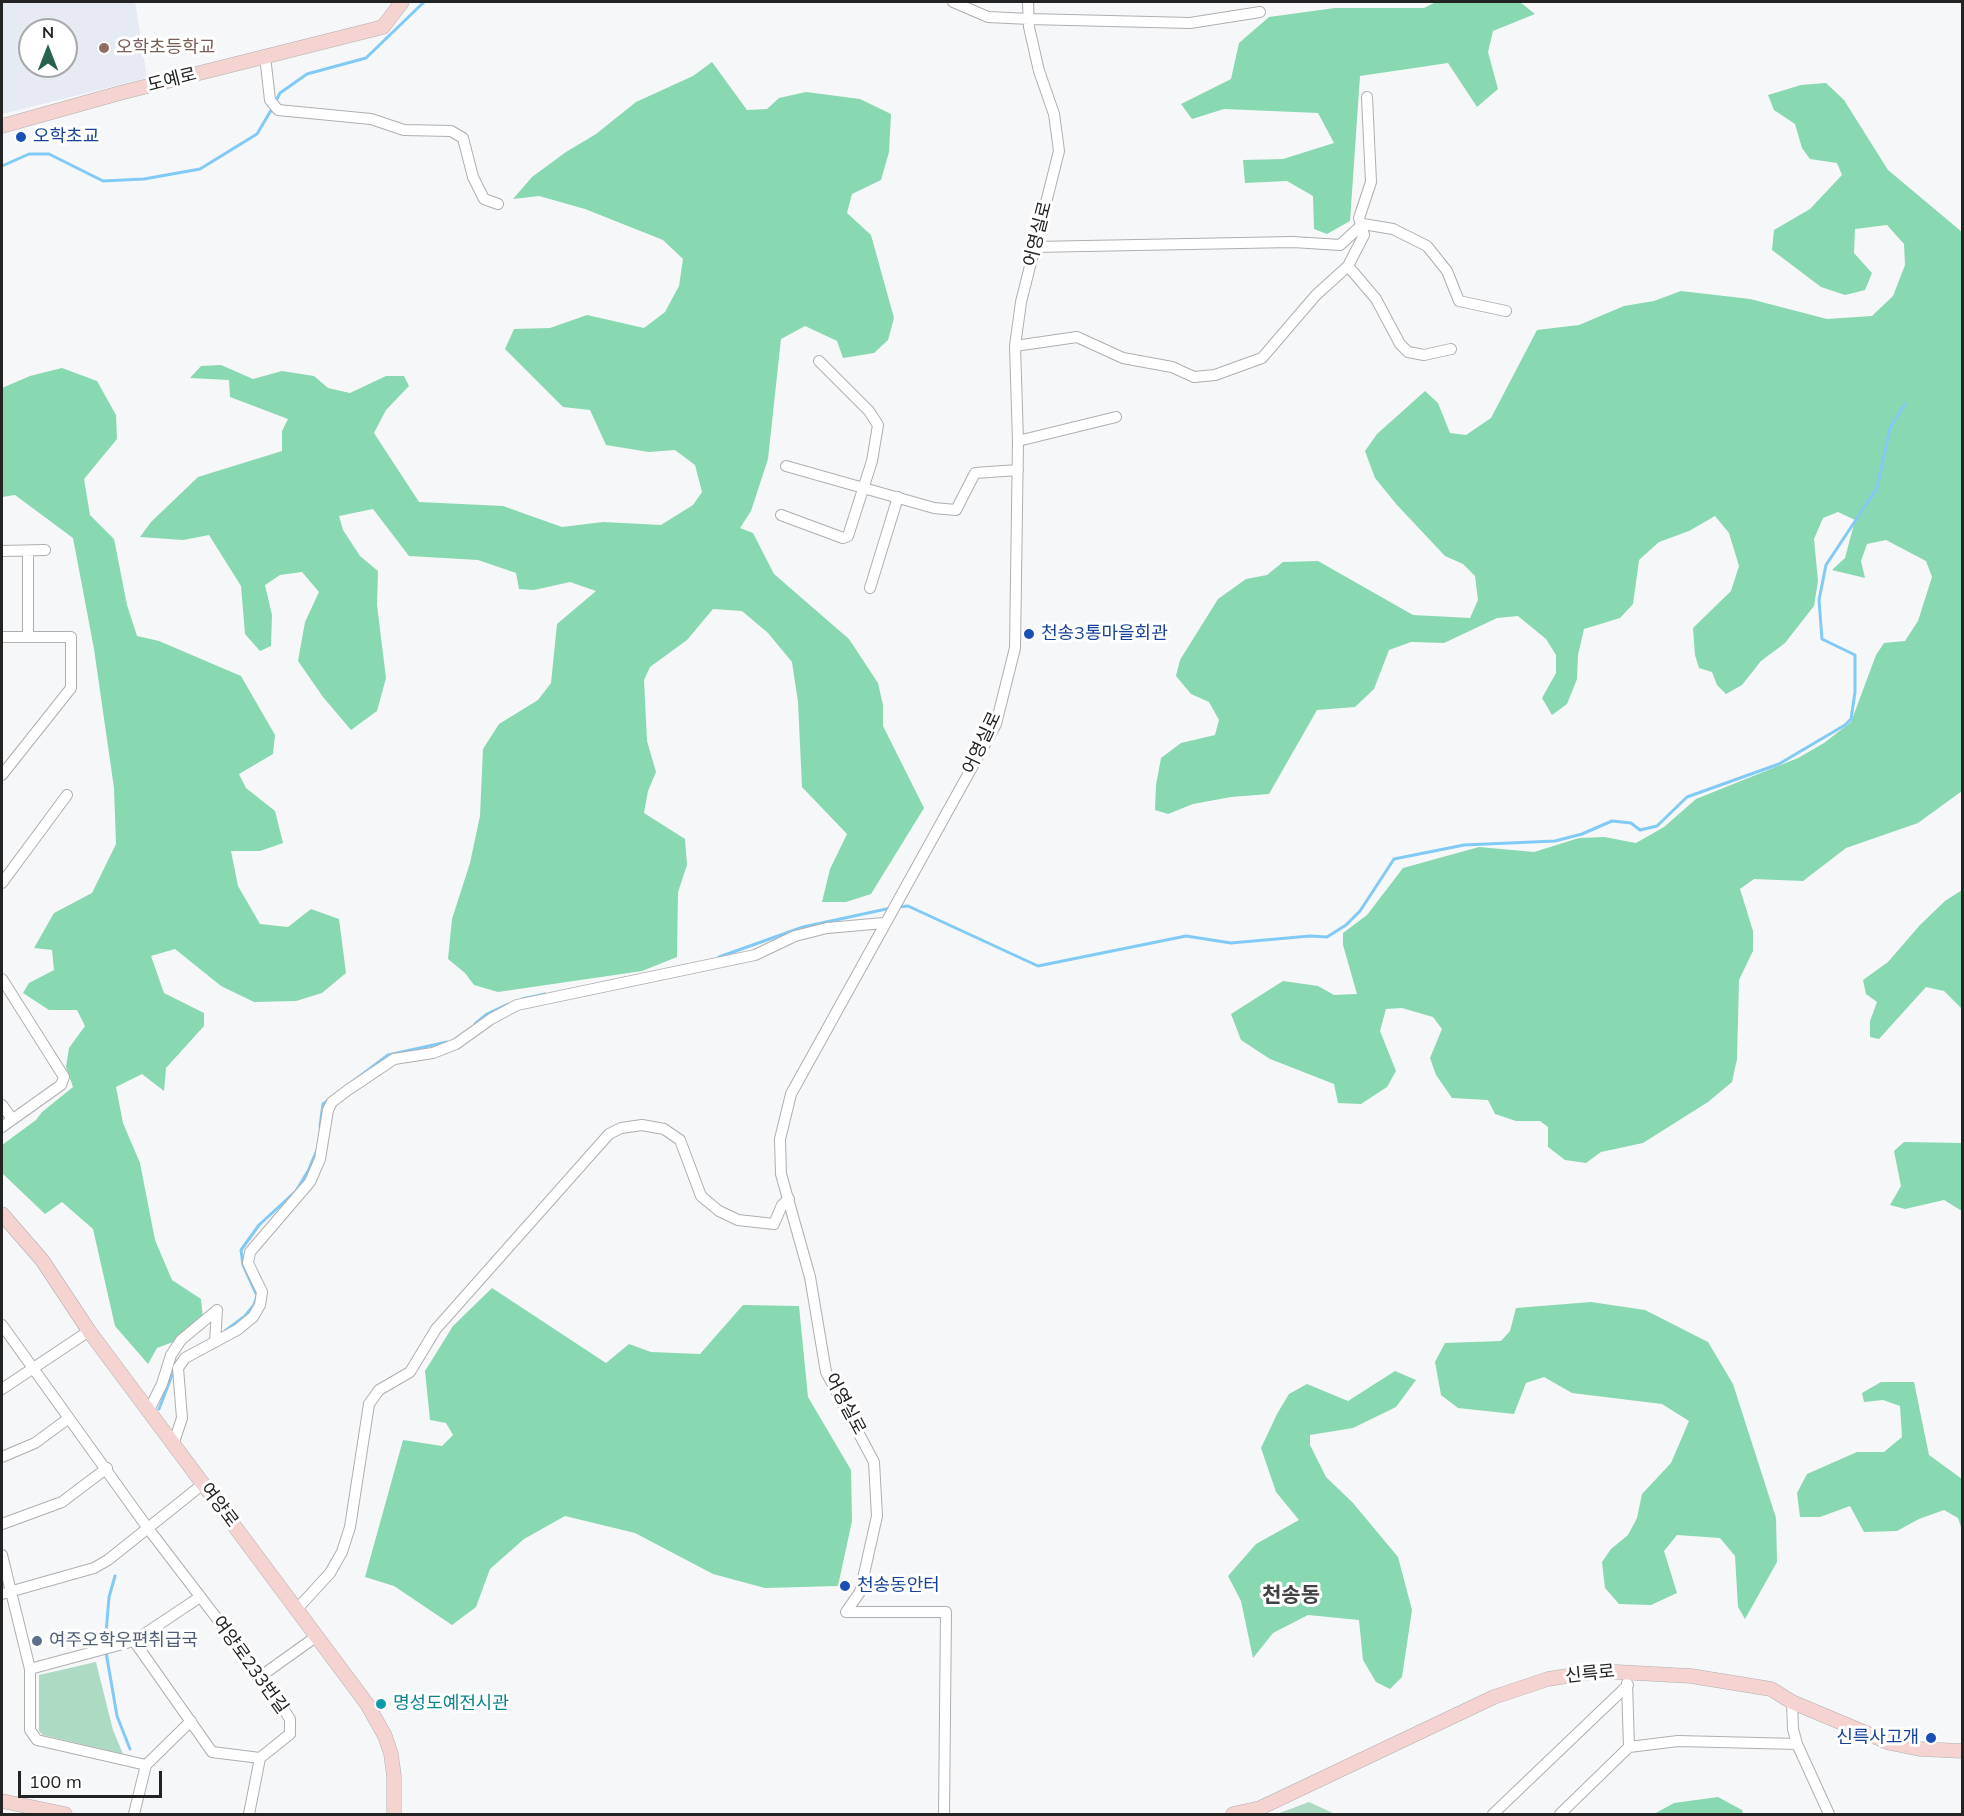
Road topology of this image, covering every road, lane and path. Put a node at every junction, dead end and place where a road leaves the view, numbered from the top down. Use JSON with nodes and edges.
{"nodes":[{"id":1,"x":402,"y":2,"type":"edge"},
{"id":2,"x":953,"y":2,"type":"edge"},
{"id":3,"x":1028,"y":2,"type":"edge"},
{"id":4,"x":1260,"y":12,"type":"dead end"},
{"id":5,"x":1029,"y":19,"type":"junction"},
{"id":6,"x":265,"y":56,"type":"junction"},
{"id":7,"x":1367,"y":97,"type":"dead end"},
{"id":8,"x":2,"y":126,"type":"edge"},
{"id":9,"x":498,"y":204,"type":"dead end"},
{"id":10,"x":1363,"y":224,"type":"junction"},
{"id":11,"x":1034,"y":247,"type":"junction"},
{"id":12,"x":1348,"y":266,"type":"junction"},
{"id":13,"x":1506,"y":311,"type":"dead end"},
{"id":14,"x":1016,"y":346,"type":"junction"},
{"id":15,"x":1451,"y":349,"type":"dead end"},
{"id":16,"x":819,"y":361,"type":"dead end"},
{"id":17,"x":1116,"y":417,"type":"dead end"},
{"id":18,"x":1018,"y":441,"type":"junction"},
{"id":19,"x":786,"y":466,"type":"dead end"},
{"id":20,"x":1018,"y":470,"type":"junction"},
{"id":21,"x":864,"y":488,"type":"junction"},
{"id":22,"x":898,"y":497,"type":"junction"},
{"id":23,"x":781,"y":514,"type":"dead end"},
{"id":24,"x":45,"y":550,"type":"dead end"},
{"id":25,"x":2,"y":551,"type":"edge"},
{"id":26,"x":28,"y":551,"type":"junction"},
{"id":27,"x":870,"y":588,"type":"dead end"},
{"id":28,"x":2,"y":637,"type":"edge"},
{"id":29,"x":28,"y":637,"type":"junction"},
{"id":30,"x":2,"y":775,"type":"edge"},
{"id":31,"x":67,"y":795,"type":"dead end"},
{"id":32,"x":2,"y":883,"type":"edge"},
{"id":33,"x":886,"y":920,"type":"junction"},
{"id":34,"x":2,"y":979,"type":"edge"},
{"id":35,"x":2,"y":1105,"type":"edge"},
{"id":36,"x":12,"y":1119,"type":"junction"},
{"id":37,"x":2,"y":1127,"type":"edge"},
{"id":38,"x":789,"y":1199,"type":"junction"},
{"id":39,"x":2,"y":1214,"type":"edge"},
{"id":40,"x":2,"y":1325,"type":"edge"},
{"id":41,"x":89,"y":1332,"type":"junction"},
{"id":42,"x":215,"y":1342,"type":"junction"},
{"id":43,"x":34,"y":1368,"type":"junction"},
{"id":44,"x":2,"y":1389,"type":"edge"},
{"id":45,"x":148,"y":1412,"type":"junction"},
{"id":46,"x":69,"y":1418,"type":"junction"},
{"id":47,"x":173,"y":1445,"type":"junction"},
{"id":48,"x":2,"y":1458,"type":"edge"},
{"id":49,"x":107,"y":1468,"type":"junction"},
{"id":50,"x":203,"y":1484,"type":"junction"},
{"id":51,"x":2,"y":1524,"type":"edge"},
{"id":52,"x":147,"y":1527,"type":"junction"},
{"id":53,"x":2,"y":1555,"type":"edge"},
{"id":54,"x":6,"y":1592,"type":"edge"},
{"id":55,"x":200,"y":1597,"type":"junction"},
{"id":56,"x":297,"y":1609,"type":"junction"},
{"id":57,"x":317,"y":1636,"type":"junction"},
{"id":58,"x":134,"y":1641,"type":"junction"},
{"id":59,"x":30,"y":1669,"type":"junction"},
{"id":60,"x":261,"y":1676,"type":"junction"},
{"id":61,"x":1627,"y":1678,"type":"junction"},
{"id":62,"x":1792,"y":1701,"type":"junction"},
{"id":63,"x":191,"y":1721,"type":"junction"},
{"id":64,"x":1797,"y":1744,"type":"junction"},
{"id":65,"x":1629,"y":1747,"type":"junction"},
{"id":66,"x":1962,"y":1751,"type":"edge"},
{"id":67,"x":260,"y":1758,"type":"junction"},
{"id":68,"x":146,"y":1765,"type":"junction"},
{"id":69,"x":2,"y":1801,"type":"edge"},
{"id":70,"x":394,"y":1814,"type":"edge"},
{"id":71,"x":65,"y":1815,"type":"edge"},
{"id":72,"x":135,"y":1815,"type":"edge"},
{"id":73,"x":249,"y":1815,"type":"edge"},
{"id":74,"x":944,"y":1815,"type":"edge"},
{"id":75,"x":1233,"y":1815,"type":"edge"},
{"id":76,"x":1493,"y":1815,"type":"edge"},
{"id":77,"x":1560,"y":1815,"type":"edge"},
{"id":78,"x":1829,"y":1815,"type":"edge"}],
"edges":[{"from":1,"to":6,"type":"street","name":"도예로"},
{"from":2,"to":5,"type":"street"},
{"from":3,"to":5,"type":"street","name":"어영실로"},
{"from":4,"to":5,"type":"street"},
{"from":5,"to":11,"type":"street","name":"어영실로"},
{"from":6,"to":8,"type":"street","name":"도예로"},
{"from":6,"to":9,"type":"street"},
{"from":7,"to":10,"type":"street"},
{"from":10,"to":11,"type":"street"},
{"from":10,"to":12,"type":"street"},
{"from":10,"to":13,"type":"street"},
{"from":11,"to":14,"type":"street","name":"어영실로"},
{"from":12,"to":14,"type":"street"},
{"from":12,"to":15,"type":"street"},
{"from":14,"to":18,"type":"street","name":"어영실로"},
{"from":16,"to":21,"type":"street"},
{"from":17,"to":18,"type":"street"},
{"from":18,"to":20,"type":"street","name":"어영실로"},
{"from":19,"to":21,"type":"street"},
{"from":20,"to":22,"type":"street"},
{"from":20,"to":33,"type":"street","name":"어영실로"},
{"from":21,"to":22,"type":"street"},
{"from":21,"to":23,"type":"street"},
{"from":22,"to":27,"type":"street"},
{"from":24,"to":26,"type":"street"},
{"from":25,"to":26,"type":"street"},
{"from":26,"to":29,"type":"street"},
{"from":28,"to":29,"type":"street"},
{"from":29,"to":30,"type":"street"},
{"from":31,"to":32,"type":"street"},
{"from":33,"to":38,"type":"street","name":"어영실로"},
{"from":33,"to":42,"type":"street"},
{"from":34,"to":36,"type":"street"},
{"from":35,"to":36,"type":"street"},
{"from":36,"to":37,"type":"street"},
{"from":38,"to":56,"type":"street"},
{"from":38,"to":74,"type":"street","name":"어영실로"},
{"from":39,"to":41,"type":"street","name":"여양로"},
{"from":40,"to":43,"type":"street","name":"여양로233번길"},
{"from":41,"to":43,"type":"street"},
{"from":41,"to":45,"type":"street","name":"여양로"},
{"from":42,"to":45,"type":"street"},
{"from":42,"to":47,"type":"street"},
{"from":43,"to":44,"type":"street"},
{"from":43,"to":46,"type":"street","name":"여양로233번길"},
{"from":45,"to":47,"type":"street","name":"여양로"},
{"from":46,"to":48,"type":"street"},
{"from":46,"to":49,"type":"street","name":"여양로233번길"},
{"from":47,"to":50,"type":"street","name":"여양로"},
{"from":49,"to":51,"type":"street"},
{"from":49,"to":52,"type":"street","name":"여양로233번길"},
{"from":50,"to":52,"type":"street"},
{"from":50,"to":56,"type":"street","name":"여양로"},
{"from":52,"to":54,"type":"street"},
{"from":52,"to":55,"type":"street","name":"여양로233번길"},
{"from":53,"to":54,"type":"street"},
{"from":54,"to":59,"type":"street"},
{"from":55,"to":58,"type":"street"},
{"from":55,"to":60,"type":"street","name":"여양로233번길"},
{"from":56,"to":57,"type":"street","name":"여양로"},
{"from":57,"to":60,"type":"street"},
{"from":57,"to":70,"type":"street","name":"여양로"},
{"from":58,"to":59,"type":"street"},
{"from":58,"to":63,"type":"street"},
{"from":59,"to":68,"type":"street"},
{"from":60,"to":67,"type":"street","name":"여양로233번길"},
{"from":61,"to":62,"type":"street","name":"신륵로"},
{"from":61,"to":65,"type":"street"},
{"from":61,"to":75,"type":"street","name":"신륵로"},
{"from":61,"to":76,"type":"street"},
{"from":62,"to":64,"type":"street"},
{"from":62,"to":66,"type":"street","name":"신륵로"},
{"from":63,"to":67,"type":"street"},
{"from":63,"to":68,"type":"street"},
{"from":64,"to":65,"type":"street"},
{"from":64,"to":78,"type":"street"},
{"from":65,"to":77,"type":"street"},
{"from":67,"to":73,"type":"street"},
{"from":68,"to":72,"type":"street"},
{"from":69,"to":71,"type":"street"}]}
